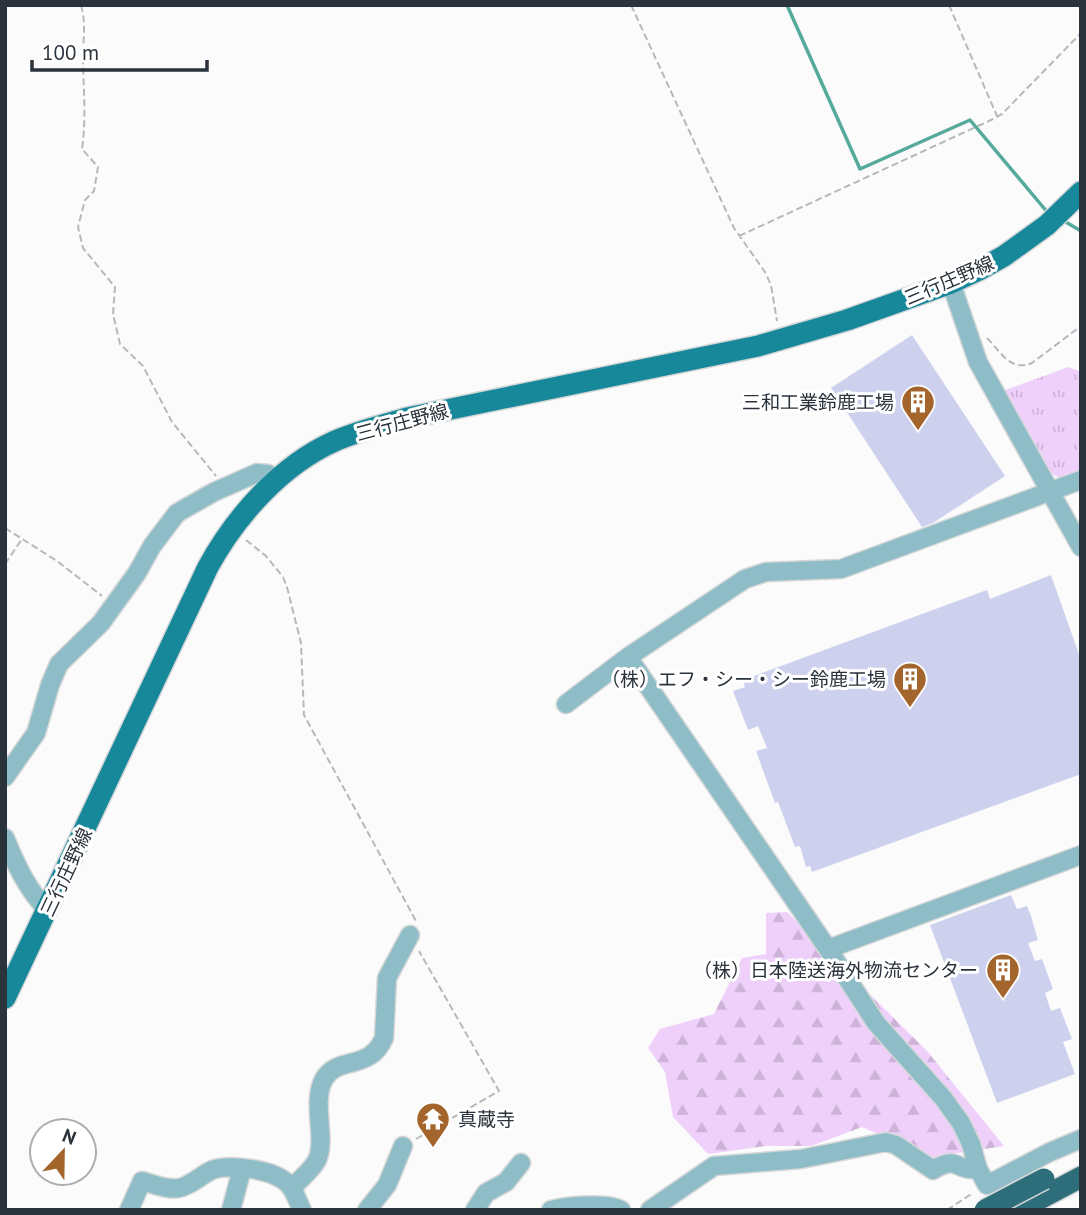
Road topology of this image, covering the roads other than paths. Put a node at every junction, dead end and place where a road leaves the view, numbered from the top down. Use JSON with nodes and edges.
{"nodes":[{"id":1,"x":1081,"y":192,"type":"edge"},
{"id":2,"x":951,"y":283,"type":"junction"},
{"id":3,"x":277,"y":479,"type":"junction"},
{"id":4,"x":1081,"y":480,"type":"edge"},
{"id":5,"x":1050,"y":493,"type":"junction"},
{"id":6,"x":1081,"y":547,"type":"edge"},
{"id":7,"x":628,"y":657,"type":"junction"},
{"id":8,"x":566,"y":704,"type":"dead end"},
{"id":9,"x":5,"y":777,"type":"edge"},
{"id":10,"x":5,"y":838,"type":"edge"},
{"id":11,"x":1081,"y":855,"type":"edge"},
{"id":12,"x":48,"y":911,"type":"junction"},
{"id":13,"x":410,"y":934,"type":"road end"},
{"id":14,"x":828,"y":949,"type":"junction"},
{"id":15,"x":5,"y":998,"type":"edge"},
{"id":16,"x":1081,"y":1139,"type":"edge"},
{"id":17,"x":402,"y":1146,"type":"road end"},
{"id":18,"x":1081,"y":1162,"type":"edge"},
{"id":19,"x":521,"y":1163,"type":"dead end"},
{"id":20,"x":242,"y":1169,"type":"junction"},
{"id":21,"x":982,"y":1177,"type":"junction"},
{"id":22,"x":1081,"y":1177,"type":"edge"},
{"id":23,"x":1049,"y":1185,"type":"junction"},
{"id":24,"x":292,"y":1188,"type":"junction"},
{"id":25,"x":129,"y":1210,"type":"edge"},
{"id":26,"x":231,"y":1210,"type":"edge"},
{"id":27,"x":302,"y":1210,"type":"edge"},
{"id":28,"x":367,"y":1210,"type":"edge"},
{"id":29,"x":475,"y":1210,"type":"edge"},
{"id":30,"x":551,"y":1210,"type":"edge"},
{"id":31,"x":621,"y":1210,"type":"edge"},
{"id":32,"x":650,"y":1210,"type":"edge"},
{"id":33,"x":985,"y":1210,"type":"edge"},
{"id":34,"x":1019,"y":1210,"type":"edge"}],
"edges":[{"from":1,"to":2,"type":"main road","name":"三行庄野線"},
{"from":2,"to":3,"type":"main road","name":"三行庄野線"},
{"from":2,"to":5,"type":"street"},
{"from":3,"to":9,"type":"street"},
{"from":3,"to":12,"type":"main road","name":"三行庄野線"},
{"from":4,"to":5,"type":"street"},
{"from":5,"to":6,"type":"street"},
{"from":5,"to":7,"type":"street"},
{"from":7,"to":8,"type":"street"},
{"from":7,"to":14,"type":"street"},
{"from":10,"to":12,"type":"street"},
{"from":11,"to":14,"type":"street"},
{"from":12,"to":15,"type":"main road","name":"三行庄野線"},
{"from":13,"to":24,"type":"street"},
{"from":14,"to":21,"type":"street"},
{"from":16,"to":21,"type":"street"},
{"from":17,"to":28,"type":"street"},
{"from":18,"to":23,"type":"highway"},
{"from":19,"to":29,"type":"street"},
{"from":20,"to":24,"type":"street"},
{"from":20,"to":25,"type":"street"},
{"from":20,"to":26,"type":"street"},
{"from":21,"to":32,"type":"street"},
{"from":22,"to":23,"type":"highway"},
{"from":23,"to":33,"type":"highway","bridge":true},
{"from":23,"to":34,"type":"highway"},
{"from":24,"to":27,"type":"street"},
{"from":30,"to":31,"type":"street"}]}
